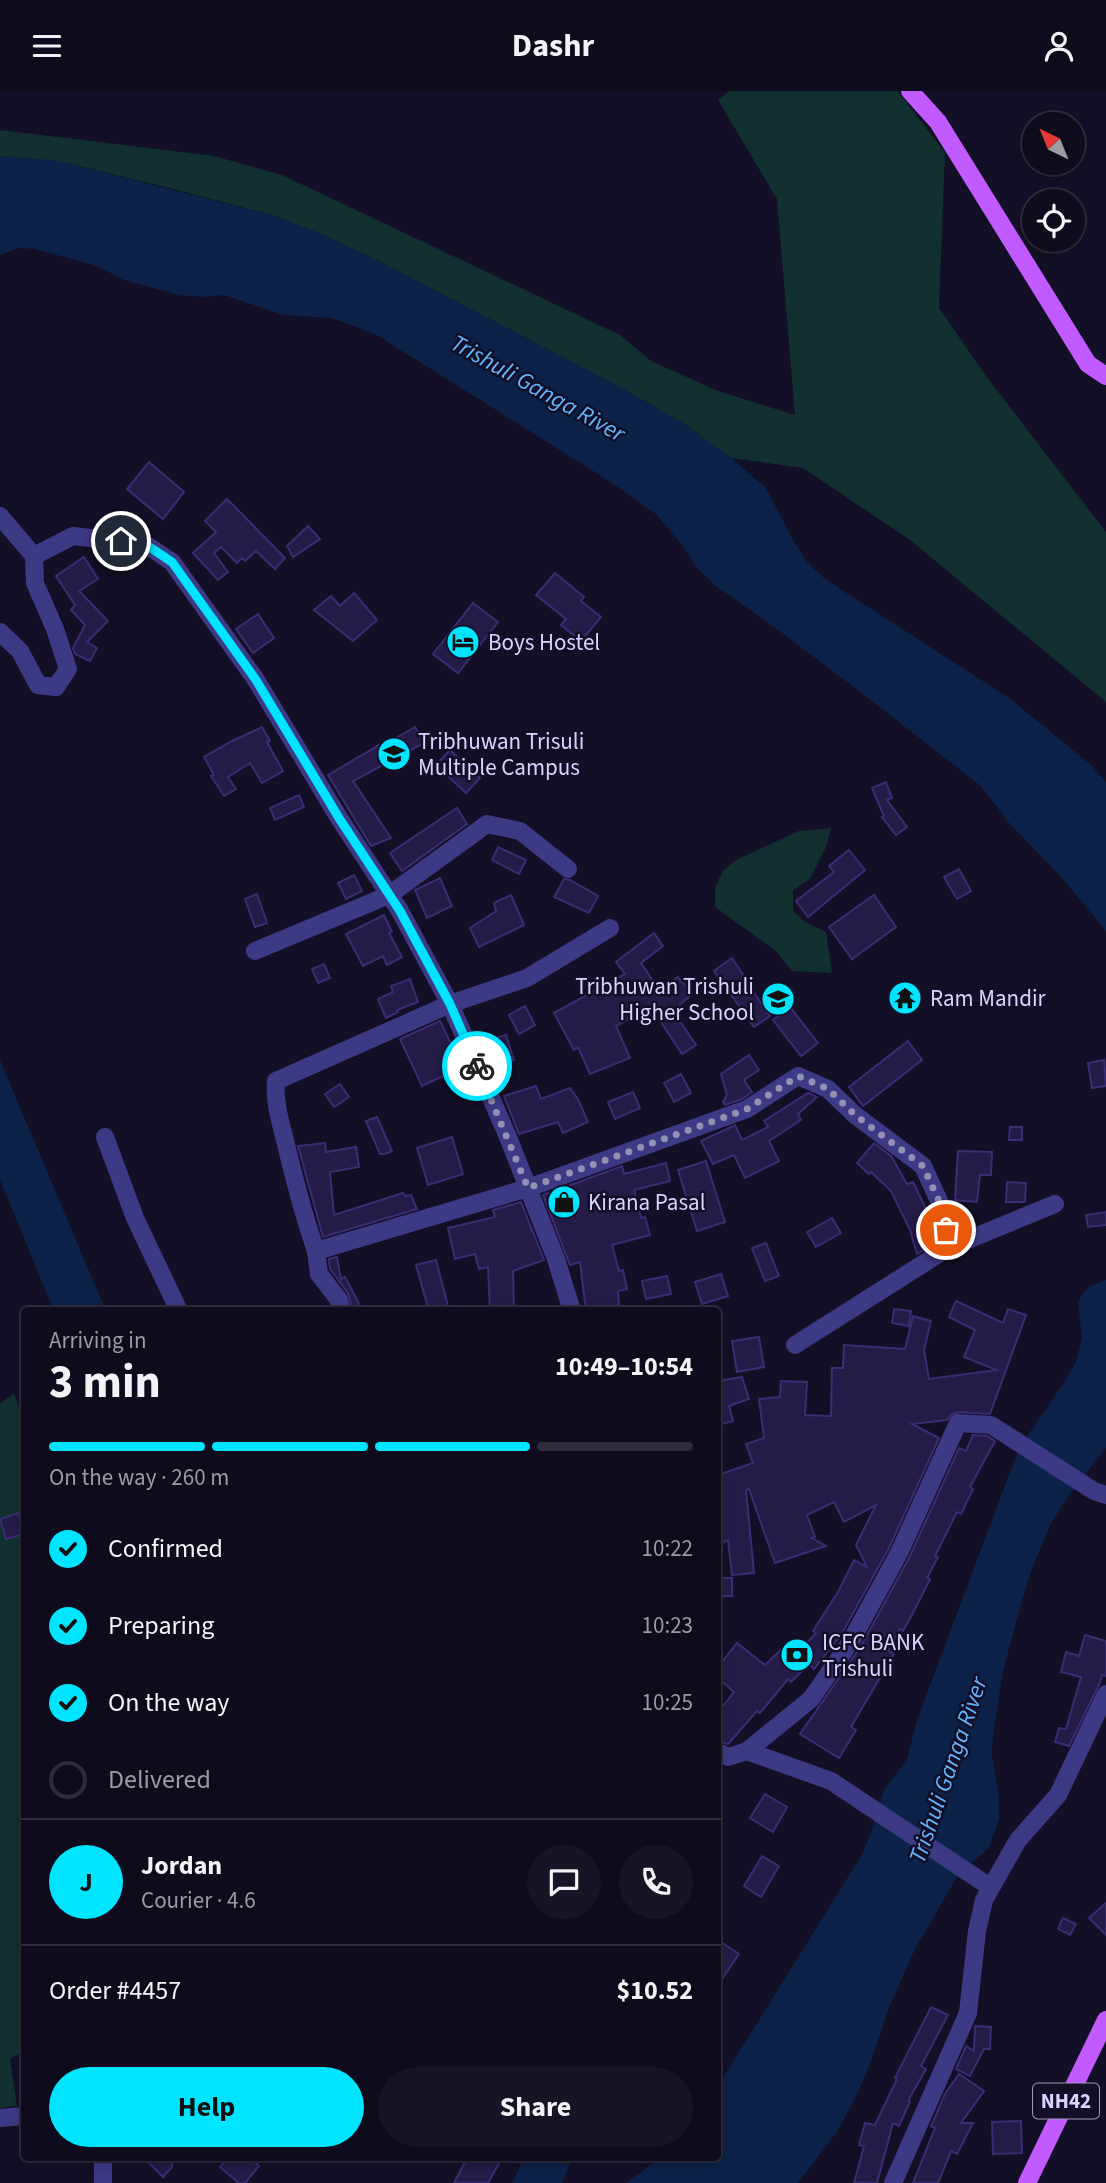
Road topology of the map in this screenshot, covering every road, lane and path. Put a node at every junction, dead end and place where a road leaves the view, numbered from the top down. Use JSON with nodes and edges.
{"nodes":[{"id":1,"x":911,"y":91,"type":"edge"},
{"id":2,"x":1106,"y":376,"type":"edge"},
{"id":3,"x":0,"y":516,"type":"edge"},
{"id":4,"x":34,"y":556,"type":"junction"},
{"id":5,"x":0,"y":632,"type":"edge"},
{"id":6,"x":568,"y":869,"type":"dead end"},
{"id":7,"x":389,"y":895,"type":"junction"},
{"id":8,"x":610,"y":928,"type":"dead end"},
{"id":9,"x":256,"y":951,"type":"dead end"},
{"id":10,"x":450,"y":1004,"type":"junction"},
{"id":11,"x":105,"y":1137,"type":"dead end"},
{"id":12,"x":528,"y":1188,"type":"junction"},
{"id":13,"x":1055,"y":1203,"type":"dead end"},
{"id":14,"x":948,"y":1248,"type":"junction"},
{"id":15,"x":316,"y":1251,"type":"junction"},
{"id":16,"x":177,"y":1307,"type":"edge"},
{"id":17,"x":341,"y":1307,"type":"edge"},
{"id":18,"x":571,"y":1307,"type":"edge"},
{"id":19,"x":795,"y":1345,"type":"dead end"},
{"id":20,"x":1100,"y":1493,"type":"edge"},
{"id":21,"x":1106,"y":1695,"type":"edge"},
{"id":22,"x":747,"y":1751,"type":"junction"},
{"id":23,"x":721,"y":1754,"type":"edge"},
{"id":24,"x":985,"y":1884,"type":"junction"},
{"id":25,"x":1106,"y":2020,"type":"edge"},
{"id":26,"x":21,"y":2116,"type":"edge"},
{"id":27,"x":0,"y":2118,"type":"edge"},
{"id":28,"x":103,"y":2161,"type":"edge"},
{"id":29,"x":103,"y":2183,"type":"edge"},
{"id":30,"x":893,"y":2183,"type":"edge"},
{"id":31,"x":1027,"y":2183,"type":"edge"}],
"edges":[{"from":1,"to":2,"type":"main road"},
{"from":3,"to":4,"type":"street"},
{"from":4,"to":5,"type":"street"},
{"from":4,"to":7,"type":"street"},
{"from":6,"to":7,"type":"street"},
{"from":7,"to":9,"type":"street"},
{"from":7,"to":10,"type":"street"},
{"from":8,"to":10,"type":"street"},
{"from":10,"to":12,"type":"street"},
{"from":10,"to":15,"type":"street"},
{"from":11,"to":16,"type":"street"},
{"from":12,"to":14,"type":"street"},
{"from":12,"to":15,"type":"street"},
{"from":12,"to":18,"type":"street"},
{"from":13,"to":14,"type":"street"},
{"from":14,"to":19,"type":"street"},
{"from":15,"to":17,"type":"street"},
{"from":20,"to":22,"type":"street"},
{"from":21,"to":24,"type":"street"},
{"from":22,"to":23,"type":"street"},
{"from":22,"to":24,"type":"street"},
{"from":24,"to":30,"type":"street"},
{"from":25,"to":31,"type":"main road","number":"NH42"},
{"from":26,"to":27,"type":"street"},
{"from":28,"to":29,"type":"street"}]}
